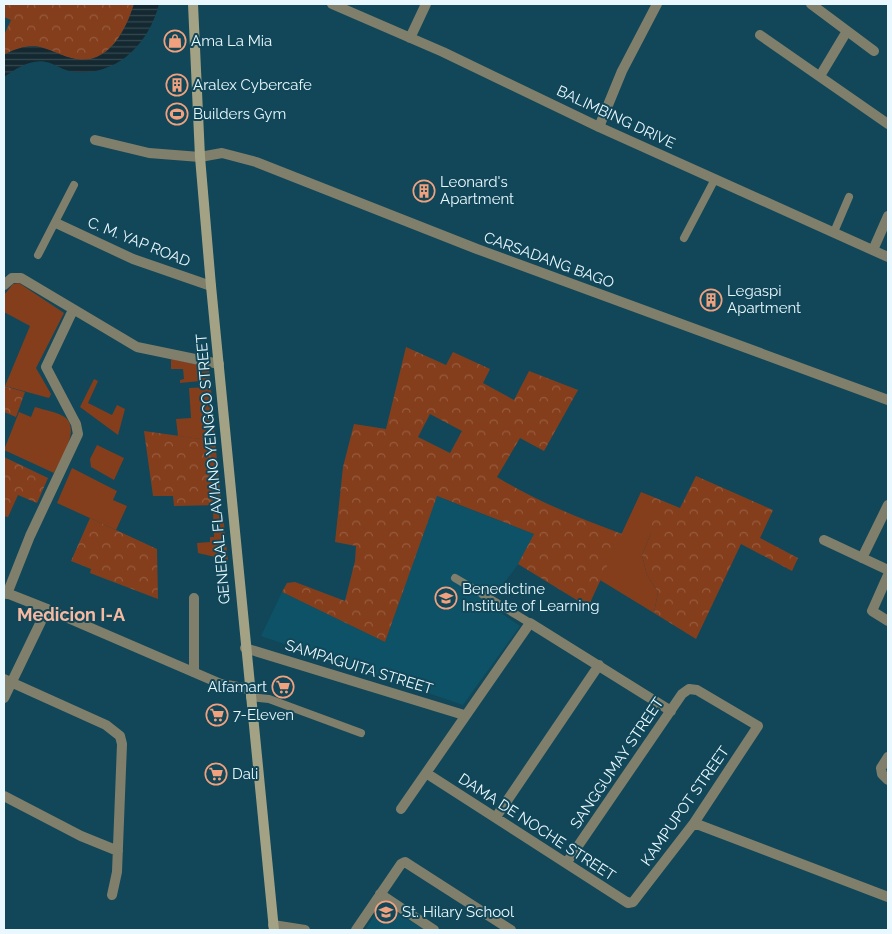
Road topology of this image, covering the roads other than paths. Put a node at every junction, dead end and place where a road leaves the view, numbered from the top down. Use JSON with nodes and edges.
{"nodes":[{"id":1,"x":193,"y":4,"type":"edge"},
{"id":2,"x":332,"y":4,"type":"edge"},
{"id":3,"x":426,"y":4,"type":"edge"},
{"id":4,"x":657,"y":4,"type":"edge"},
{"id":5,"x":811,"y":4,"type":"edge"},
{"id":6,"x":353,"y":8,"type":"edge"},
{"id":7,"x":847,"y":31,"type":"junction"},
{"id":8,"x":760,"y":35,"type":"dead end"},
{"id":9,"x":410,"y":38,"type":"junction"},
{"id":10,"x":874,"y":51,"type":"dead end"},
{"id":11,"x":820,"y":76,"type":"junction"},
{"id":12,"x":888,"y":124,"type":"edge"},
{"id":13,"x":600,"y":127,"type":"junction"},
{"id":14,"x":95,"y":140,"type":"dead end"},
{"id":15,"x":200,"y":157,"type":"junction"},
{"id":16,"x":715,"y":179,"type":"junction"},
{"id":17,"x":74,"y":185,"type":"dead end"},
{"id":18,"x":849,"y":196,"type":"dead end"},
{"id":19,"x":888,"y":216,"type":"edge"},
{"id":20,"x":56,"y":223,"type":"junction"},
{"id":21,"x":834,"y":232,"type":"junction"},
{"id":22,"x":684,"y":238,"type":"dead end"},
{"id":23,"x":873,"y":250,"type":"junction"},
{"id":24,"x":38,"y":255,"type":"dead end"},
{"id":25,"x":888,"y":257,"type":"edge"},
{"id":26,"x":4,"y":285,"type":"edge"},
{"id":27,"x":211,"y":286,"type":"junction"},
{"id":28,"x":73,"y":310,"type":"junction"},
{"id":29,"x":219,"y":364,"type":"junction"},
{"id":30,"x":888,"y":400,"type":"edge"},
{"id":31,"x":888,"y":505,"type":"edge"},
{"id":32,"x":824,"y":540,"type":"dead end"},
{"id":33,"x":862,"y":558,"type":"junction"},
{"id":34,"x":888,"y":570,"type":"edge"},
{"id":35,"x":888,"y":575,"type":"edge"},
{"id":36,"x":455,"y":578,"type":"dead end"},
{"id":37,"x":5,"y":593,"type":"edge"},
{"id":38,"x":194,"y":598,"type":"dead end"},
{"id":39,"x":47,"y":609,"type":"junction"},
{"id":40,"x":888,"y":621,"type":"edge"},
{"id":41,"x":530,"y":623,"type":"junction"},
{"id":42,"x":245,"y":648,"type":"junction"},
{"id":43,"x":599,"y":665,"type":"junction"},
{"id":44,"x":194,"y":672,"type":"junction"},
{"id":45,"x":8,"y":680,"type":"edge"},
{"id":46,"x":249,"y":693,"type":"junction"},
{"id":47,"x":4,"y":698,"type":"edge"},
{"id":48,"x":671,"y":711,"type":"junction"},
{"id":49,"x":464,"y":716,"type":"junction"},
{"id":50,"x":758,"y":726,"type":"joint"},
{"id":51,"x":361,"y":733,"type":"dead end"},
{"id":52,"x":888,"y":757,"type":"edge"},
{"id":53,"x":426,"y":773,"type":"junction"},
{"id":54,"x":885,"y":777,"type":"edge"},
{"id":55,"x":4,"y":796,"type":"edge"},
{"id":56,"x":401,"y":809,"type":"dead end"},
{"id":57,"x":496,"y":818,"type":"junction"},
{"id":58,"x":694,"y":823,"type":"junction"},
{"id":59,"x":118,"y":851,"type":"junction"},
{"id":60,"x":567,"y":862,"type":"junction"},
{"id":61,"x":380,"y":894,"type":"junction"},
{"id":62,"x":112,"y":895,"type":"dead end"},
{"id":63,"x":888,"y":897,"type":"edge"},
{"id":64,"x":633,"y":902,"type":"joint"},
{"id":65,"x":273,"y":927,"type":"edge"},
{"id":66,"x":304,"y":930,"type":"edge"},
{"id":67,"x":356,"y":930,"type":"edge"},
{"id":68,"x":434,"y":930,"type":"edge"},
{"id":69,"x":511,"y":930,"type":"edge"}],
"edges":[{"from":1,"to":15,"type":"main road","name":"GENERAL FLAVIANO YENGCO STREET"},
{"from":2,"to":6,"type":"street","name":"BALIMBING DRIVE"},
{"from":3,"to":9,"type":"street"},
{"from":4,"to":13,"type":"street"},
{"from":5,"to":7,"type":"street"},
{"from":6,"to":9,"type":"street","name":"BALIMBING DRIVE"},
{"from":7,"to":10,"type":"street"},
{"from":7,"to":11,"type":"street"},
{"from":8,"to":11,"type":"street"},
{"from":9,"to":13,"type":"street","name":"BALIMBING DRIVE"},
{"from":11,"to":12,"type":"street"},
{"from":13,"to":16,"type":"street","name":"BALIMBING DRIVE"},
{"from":14,"to":15,"type":"street","name":"CARSADANG BAGO"},
{"from":15,"to":27,"type":"main road","name":"GENERAL FLAVIANO YENGCO STREET"},
{"from":15,"to":30,"type":"street","name":"CARSADANG BAGO"},
{"from":16,"to":21,"type":"street","name":"BALIMBING DRIVE"},
{"from":16,"to":22,"type":"lane"},
{"from":17,"to":20,"type":"lane"},
{"from":18,"to":21,"type":"lane"},
{"from":19,"to":23,"type":"street"},
{"from":20,"to":24,"type":"lane"},
{"from":20,"to":27,"type":"street","name":"C. M. YAP ROAD"},
{"from":21,"to":23,"type":"street","name":"BALIMBING DRIVE"},
{"from":23,"to":25,"type":"street","name":"BALIMBING DRIVE"},
{"from":26,"to":28,"type":"street"},
{"from":27,"to":29,"type":"main road","name":"GENERAL FLAVIANO YENGCO STREET"},
{"from":28,"to":29,"type":"street"},
{"from":28,"to":37,"type":"street"},
{"from":29,"to":42,"type":"main road","name":"GENERAL FLAVIANO YENGCO STREET"},
{"from":31,"to":33,"type":"street"},
{"from":32,"to":33,"type":"street"},
{"from":33,"to":34,"type":"street"},
{"from":35,"to":40,"type":"street"},
{"from":36,"to":41,"type":"lane"},
{"from":37,"to":39,"type":"street"},
{"from":38,"to":44,"type":"street"},
{"from":39,"to":44,"type":"street"},
{"from":39,"to":45,"type":"street"},
{"from":41,"to":43,"type":"street"},
{"from":41,"to":49,"type":"street"},
{"from":42,"to":46,"type":"main road","name":"GENERAL FLAVIANO YENGCO STREET"},
{"from":42,"to":49,"type":"street","name":"SAMPAGUITA STREET"},
{"from":43,"to":48,"type":"street"},
{"from":43,"to":57,"type":"street"},
{"from":44,"to":46,"type":"street"},
{"from":45,"to":47,"type":"street"},
{"from":45,"to":59,"type":"street"},
{"from":46,"to":51,"type":"lane"},
{"from":46,"to":65,"type":"main road","name":"GENERAL FLAVIANO YENGCO STREET"},
{"from":48,"to":50,"type":"street","name":"SANGGUMAY STREET"},
{"from":48,"to":60,"type":"street","name":"SANGGUMAY STREET"},
{"from":49,"to":53,"type":"street"},
{"from":50,"to":58,"type":"street","name":"KAMPUPOT STREET"},
{"from":52,"to":54,"type":"street"},
{"from":53,"to":56,"type":"street"},
{"from":53,"to":57,"type":"street","name":"DAMA DE NOCHE STREET"},
{"from":55,"to":59,"type":"street"},
{"from":57,"to":60,"type":"street","name":"DAMA DE NOCHE STREET"},
{"from":58,"to":63,"type":"street"},
{"from":58,"to":64,"type":"street","name":"KAMPUPOT STREET"},
{"from":59,"to":62,"type":"street"},
{"from":60,"to":64,"type":"street","name":"DAMA DE NOCHE STREET"},
{"from":61,"to":67,"type":"street"},
{"from":61,"to":68,"type":"street"},
{"from":61,"to":69,"type":"street"},
{"from":65,"to":66,"type":"street"}]}
